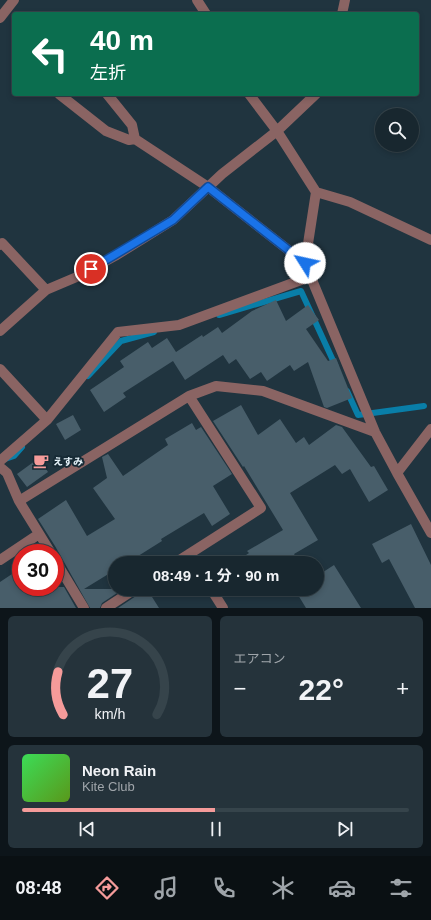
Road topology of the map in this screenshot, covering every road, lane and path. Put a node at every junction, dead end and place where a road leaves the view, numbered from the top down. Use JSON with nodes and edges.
{"nodes":[{"id":1,"x":14,"y":0,"type":"edge"},
{"id":2,"x":197,"y":0,"type":"edge"},
{"id":3,"x":345,"y":0,"type":"edge"},
{"id":4,"x":205,"y":12,"type":"edge"},
{"id":5,"x":342,"y":12,"type":"edge"},
{"id":6,"x":0,"y":18,"type":"edge"},
{"id":7,"x":62,"y":96,"type":"edge"},
{"id":8,"x":109,"y":96,"type":"edge"},
{"id":9,"x":251,"y":96,"type":"edge"},
{"id":10,"x":314,"y":96,"type":"edge"},
{"id":11,"x":277,"y":131,"type":"junction"},
{"id":12,"x":135,"y":139,"type":"junction"},
{"id":13,"x":208,"y":187,"type":"junction"},
{"id":14,"x":316,"y":192,"type":"junction"},
{"id":15,"x":431,"y":240,"type":"edge"},
{"id":16,"x":0,"y":245,"type":"edge"},
{"id":17,"x":305,"y":263,"type":"junction"},
{"id":18,"x":312,"y":276,"type":"junction"},
{"id":19,"x":46,"y":290,"type":"junction"},
{"id":20,"x":0,"y":331,"type":"edge"},
{"id":21,"x":0,"y":370,"type":"edge"},
{"id":22,"x":189,"y":396,"type":"junction"},
{"id":23,"x":47,"y":420,"type":"junction"},
{"id":24,"x":431,"y":429,"type":"edge"},
{"id":25,"x":375,"y":432,"type":"junction"},
{"id":26,"x":0,"y":461,"type":"edge"},
{"id":27,"x":0,"y":467,"type":"edge"},
{"id":28,"x":397,"y":473,"type":"junction"},
{"id":29,"x":19,"y":501,"type":"junction"},
{"id":30,"x":431,"y":533,"type":"edge"},
{"id":31,"x":39,"y":534,"type":"junction"},
{"id":32,"x":45,"y":544,"type":"edge"},
{"id":33,"x":189,"y":554,"type":"joint"},
{"id":34,"x":186,"y":556,"type":"edge"},
{"id":35,"x":0,"y":560,"type":"edge"},
{"id":36,"x":64,"y":575,"type":"edge"},
{"id":37,"x":124,"y":596,"type":"edge"},
{"id":38,"x":215,"y":596,"type":"edge"},
{"id":39,"x":84,"y":608,"type":"edge"},
{"id":40,"x":106,"y":608,"type":"edge"},
{"id":41,"x":223,"y":608,"type":"edge"}],
"edges":[{"from":1,"to":6,"type":"street"},
{"from":2,"to":4,"type":"street"},
{"from":3,"to":5,"type":"street"},
{"from":7,"to":12,"type":"street"},
{"from":8,"to":12,"type":"street"},
{"from":9,"to":11,"type":"street"},
{"from":10,"to":11,"type":"street"},
{"from":11,"to":13,"type":"street"},
{"from":11,"to":14,"type":"street"},
{"from":12,"to":13,"type":"street"},
{"from":13,"to":17,"type":"street"},
{"from":13,"to":19,"type":"street"},
{"from":14,"to":15,"type":"street"},
{"from":14,"to":17,"type":"street"},
{"from":16,"to":19,"type":"street"},
{"from":17,"to":18,"type":"street"},
{"from":18,"to":23,"type":"street"},
{"from":18,"to":25,"type":"street"},
{"from":19,"to":20,"type":"street"},
{"from":21,"to":23,"type":"street"},
{"from":22,"to":25,"type":"street"},
{"from":22,"to":29,"type":"street"},
{"from":22,"to":33,"type":"street"},
{"from":23,"to":26,"type":"street"},
{"from":24,"to":28,"type":"street"},
{"from":25,"to":28,"type":"street"},
{"from":27,"to":29,"type":"street"},
{"from":28,"to":30,"type":"street"},
{"from":29,"to":31,"type":"street"},
{"from":31,"to":32,"type":"street"},
{"from":31,"to":35,"type":"street"},
{"from":33,"to":34,"type":"street"},
{"from":36,"to":39,"type":"street"},
{"from":37,"to":40,"type":"street"},
{"from":38,"to":41,"type":"street"}]}
